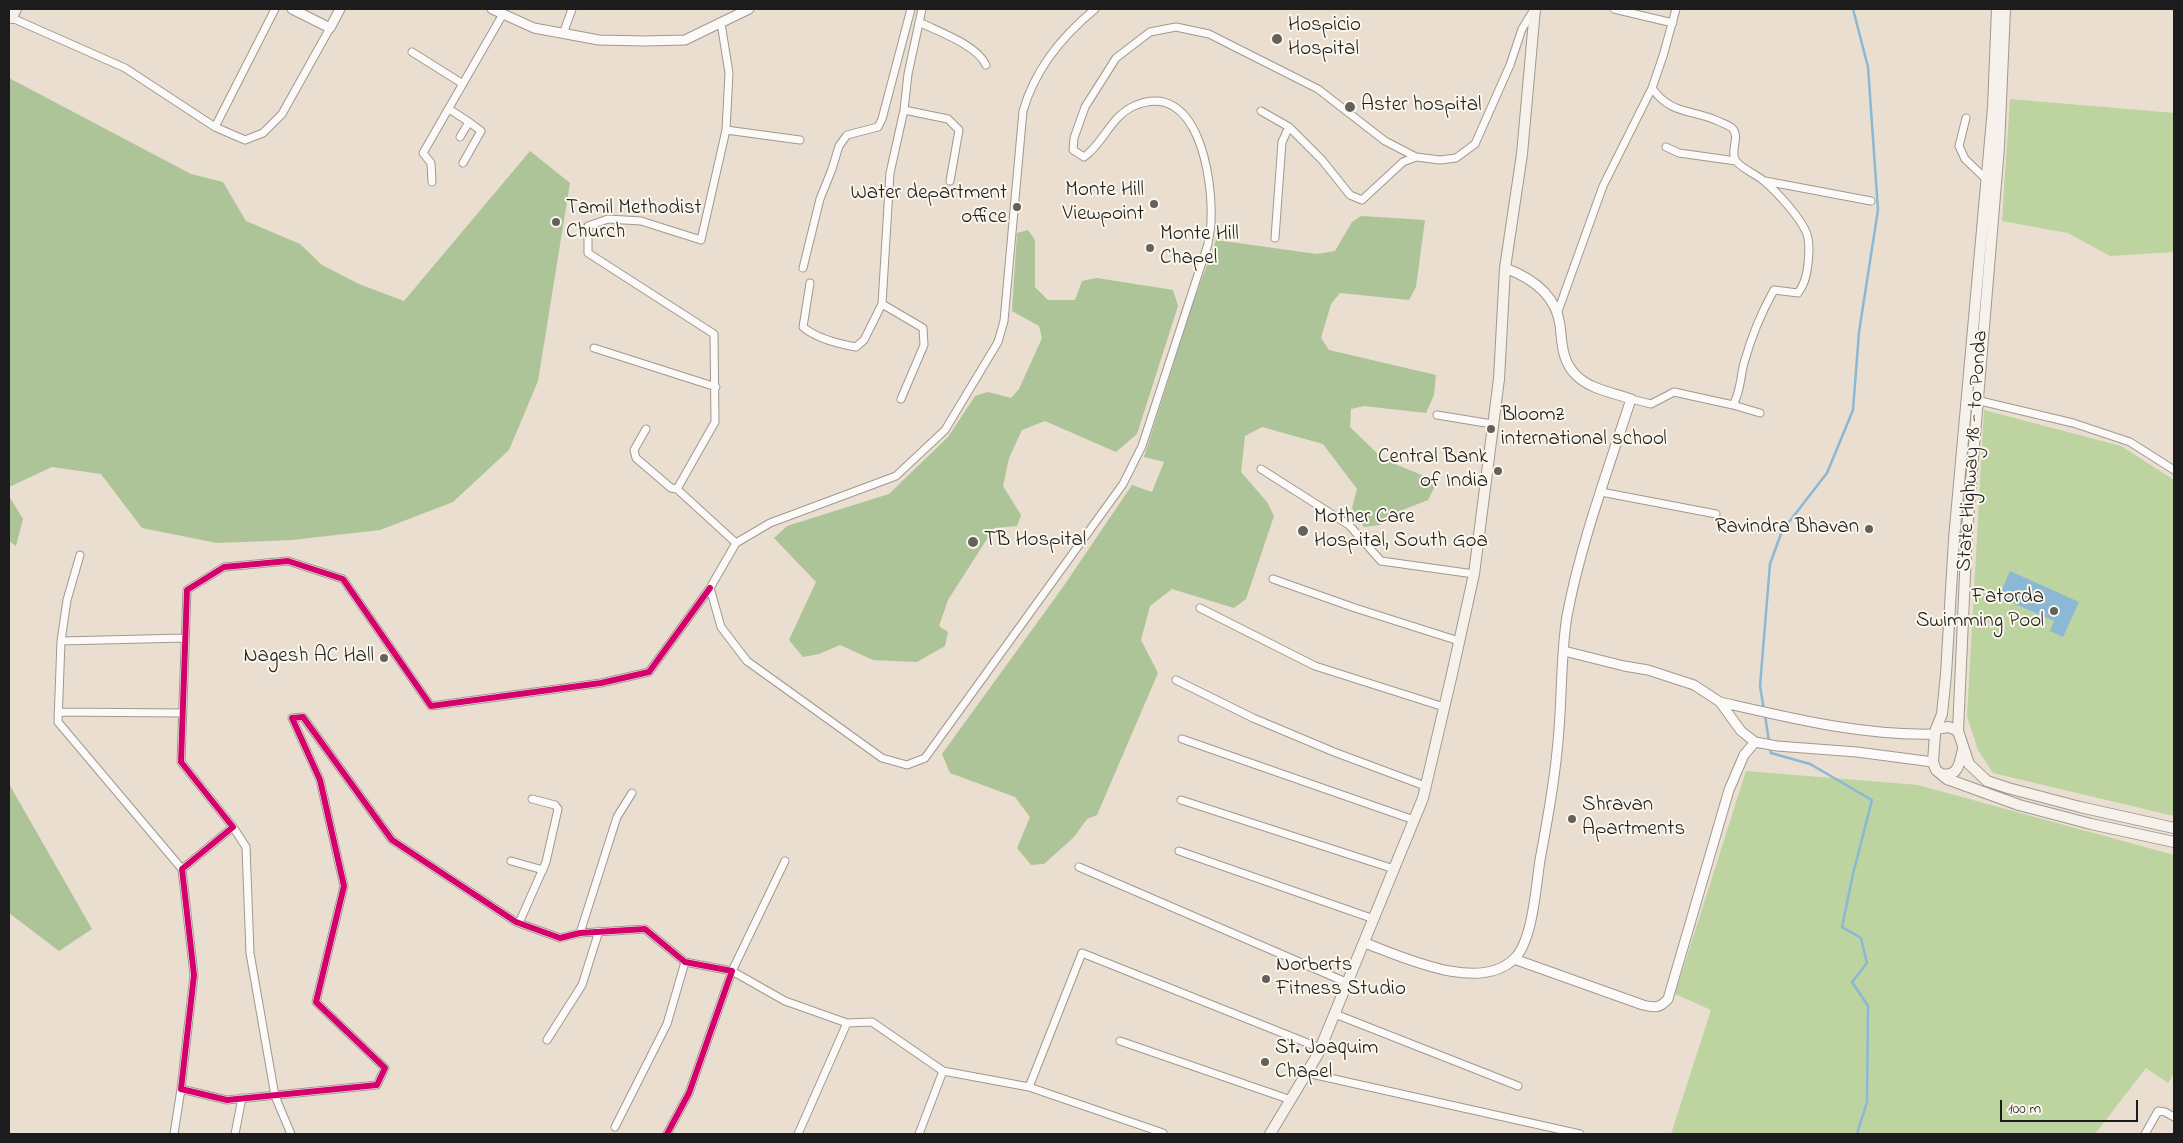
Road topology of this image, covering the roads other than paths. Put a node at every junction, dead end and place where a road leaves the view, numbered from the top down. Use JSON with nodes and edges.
{"nodes":[{"id":1,"x":275,"y":9,"type":"edge"},
{"id":2,"x":292,"y":9,"type":"edge"},
{"id":3,"x":340,"y":9,"type":"edge"},
{"id":4,"x":572,"y":9,"type":"edge"},
{"id":5,"x":749,"y":9,"type":"edge"},
{"id":6,"x":911,"y":9,"type":"edge"},
{"id":7,"x":922,"y":9,"type":"edge"},
{"id":8,"x":1095,"y":9,"type":"edge"},
{"id":9,"x":1535,"y":9,"type":"edge"},
{"id":10,"x":1614,"y":9,"type":"edge"},
{"id":11,"x":1676,"y":9,"type":"edge"},
{"id":12,"x":1997,"y":9,"type":"edge"},
{"id":13,"x":2005,"y":9,"type":"edge"},
{"id":14,"x":498,"y":11,"type":"edge"},
{"id":15,"x":12,"y":14,"type":"edge"},
{"id":16,"x":919,"y":22,"type":"junction"},
{"id":17,"x":721,"y":23,"type":"junction"},
{"id":18,"x":1673,"y":23,"type":"junction"},
{"id":19,"x":330,"y":28,"type":"junction"},
{"id":20,"x":563,"y":34,"type":"junction"},
{"id":21,"x":412,"y":52,"type":"dead end"},
{"id":22,"x":986,"y":65,"type":"dead end"},
{"id":23,"x":463,"y":84,"type":"junction"},
{"id":24,"x":1652,"y":88,"type":"junction"},
{"id":25,"x":448,"y":109,"type":"junction"},
{"id":26,"x":904,"y":110,"type":"junction"},
{"id":27,"x":1261,"y":111,"type":"dead end"},
{"id":28,"x":1966,"y":118,"type":"dead end"},
{"id":29,"x":469,"y":122,"type":"junction"},
{"id":30,"x":215,"y":127,"type":"junction"},
{"id":31,"x":1289,"y":127,"type":"junction"},
{"id":32,"x":726,"y":130,"type":"junction"},
{"id":33,"x":460,"y":137,"type":"dead end"},
{"id":34,"x":800,"y":140,"type":"dead end"},
{"id":35,"x":1666,"y":146,"type":"dead end"},
{"id":36,"x":1416,"y":157,"type":"junction"},
{"id":37,"x":1736,"y":161,"type":"junction"},
{"id":38,"x":463,"y":163,"type":"dead end"},
{"id":39,"x":1987,"y":180,"type":"junction"},
{"id":40,"x":950,"y":181,"type":"dead end"},
{"id":41,"x":1764,"y":181,"type":"junction"},
{"id":42,"x":432,"y":182,"type":"dead end"},
{"id":43,"x":1871,"y":201,"type":"dead end"},
{"id":44,"x":1275,"y":238,"type":"dead end"},
{"id":45,"x":803,"y":268,"type":"dead end"},
{"id":46,"x":1505,"y":268,"type":"junction"},
{"id":47,"x":810,"y":283,"type":"dead end"},
{"id":48,"x":882,"y":304,"type":"junction"},
{"id":49,"x":1557,"y":314,"type":"junction"},
{"id":50,"x":594,"y":348,"type":"dead end"},
{"id":51,"x":716,"y":387,"type":"junction"},
{"id":52,"x":1967,"y":396,"type":"junction"},
{"id":53,"x":900,"y":398,"type":"dead end"},
{"id":54,"x":1632,"y":399,"type":"junction"},
{"id":55,"x":1977,"y":400,"type":"junction"},
{"id":56,"x":1733,"y":405,"type":"junction"},
{"id":57,"x":1760,"y":413,"type":"dead end"},
{"id":58,"x":1437,"y":416,"type":"dead end"},
{"id":59,"x":1492,"y":424,"type":"junction"},
{"id":60,"x":646,"y":429,"type":"dead end"},
{"id":61,"x":1261,"y":469,"type":"dead end"},
{"id":62,"x":2174,"y":470,"type":"edge"},
{"id":63,"x":677,"y":490,"type":"junction"},
{"id":64,"x":1601,"y":492,"type":"junction"},
{"id":65,"x":1716,"y":514,"type":"dead end"},
{"id":66,"x":736,"y":543,"type":"junction"},
{"id":67,"x":80,"y":555,"type":"dead end"},
{"id":68,"x":1474,"y":574,"type":"junction"},
{"id":69,"x":1273,"y":579,"type":"dead end"},
{"id":70,"x":710,"y":588,"type":"junction"},
{"id":71,"x":1200,"y":608,"type":"dead end"},
{"id":72,"x":185,"y":638,"type":"junction"},
{"id":73,"x":61,"y":641,"type":"junction"},
{"id":74,"x":1459,"y":641,"type":"junction"},
{"id":75,"x":1564,"y":651,"type":"junction"},
{"id":76,"x":1176,"y":680,"type":"dead end"},
{"id":77,"x":1720,"y":702,"type":"junction"},
{"id":78,"x":1444,"y":707,"type":"junction"},
{"id":79,"x":58,"y":712,"type":"junction"},
{"id":80,"x":182,"y":713,"type":"junction"},
{"id":81,"x":1958,"y":730,"type":"junction"},
{"id":82,"x":1935,"y":731,"type":"junction"},
{"id":83,"x":1182,"y":739,"type":"dead end"},
{"id":84,"x":1759,"y":743,"type":"junction"},
{"id":85,"x":1963,"y":749,"type":"junction"},
{"id":86,"x":1933,"y":762,"type":"junction"},
{"id":87,"x":1941,"y":773,"type":"junction"},
{"id":88,"x":1425,"y":786,"type":"junction"},
{"id":89,"x":632,"y":793,"type":"dead end"},
{"id":90,"x":532,"y":799,"type":"dead end"},
{"id":91,"x":1181,"y":800,"type":"dead end"},
{"id":92,"x":1414,"y":820,"type":"junction"},
{"id":93,"x":233,"y":827,"type":"junction"},
{"id":94,"x":2174,"y":828,"type":"edge"},
{"id":95,"x":2174,"y":842,"type":"edge"},
{"id":96,"x":1180,"y":851,"type":"dead end"},
{"id":97,"x":510,"y":861,"type":"dead end"},
{"id":98,"x":785,"y":861,"type":"dead end"},
{"id":99,"x":1079,"y":867,"type":"dead end"},
{"id":100,"x":182,"y":869,"type":"junction"},
{"id":101,"x":1394,"y":869,"type":"junction"},
{"id":102,"x":542,"y":870,"type":"junction"},
{"id":103,"x":1374,"y":919,"type":"junction"},
{"id":104,"x":519,"y":923,"type":"junction"},
{"id":105,"x":599,"y":931,"type":"junction"},
{"id":106,"x":580,"y":933,"type":"junction"},
{"id":107,"x":1365,"y":943,"type":"junction"},
{"id":108,"x":1514,"y":959,"type":"junction"},
{"id":109,"x":686,"y":962,"type":"junction"},
{"id":110,"x":732,"y":971,"type":"junction"},
{"id":111,"x":1348,"y":984,"type":"junction"},
{"id":112,"x":1335,"y":1014,"type":"junction"},
{"id":113,"x":847,"y":1023,"type":"junction"},
{"id":114,"x":547,"y":1040,"type":"dead end"},
{"id":115,"x":1120,"y":1041,"type":"dead end"},
{"id":116,"x":1320,"y":1048,"type":"junction"},
{"id":117,"x":943,"y":1071,"type":"junction"},
{"id":118,"x":1307,"y":1072,"type":"junction"},
{"id":119,"x":1518,"y":1086,"type":"dead end"},
{"id":120,"x":1029,"y":1087,"type":"junction"},
{"id":121,"x":181,"y":1089,"type":"junction"},
{"id":122,"x":275,"y":1096,"type":"junction"},
{"id":123,"x":242,"y":1098,"type":"junction"},
{"id":124,"x":1291,"y":1100,"type":"junction"},
{"id":125,"x":2174,"y":1117,"type":"edge"},
{"id":126,"x":615,"y":1127,"type":"dead end"},
{"id":127,"x":174,"y":1134,"type":"edge"},
{"id":128,"x":235,"y":1134,"type":"edge"},
{"id":129,"x":291,"y":1134,"type":"edge"},
{"id":130,"x":667,"y":1134,"type":"edge"},
{"id":131,"x":798,"y":1134,"type":"edge"},
{"id":132,"x":920,"y":1134,"type":"edge"},
{"id":133,"x":1163,"y":1134,"type":"edge"},
{"id":134,"x":1270,"y":1134,"type":"edge"},
{"id":135,"x":1580,"y":1134,"type":"edge"},
{"id":136,"x":2145,"y":1134,"type":"edge"}],
"edges":[{"from":1,"to":30,"type":"street"},
{"from":2,"to":19,"type":"street"},
{"from":3,"to":19,"type":"street"},
{"from":4,"to":20,"type":"street"},
{"from":5,"to":17,"type":"street"},
{"from":6,"to":45,"type":"street"},
{"from":7,"to":16,"type":"street"},
{"from":8,"to":66,"type":"street"},
{"from":9,"to":36,"type":"street"},
{"from":9,"to":46,"type":"main road"},
{"from":10,"to":18,"type":"street"},
{"from":11,"to":18,"type":"street"},
{"from":12,"to":39,"type":"main road","name":"State Highway 18 - to Ponda"},
{"from":13,"to":55,"type":"main road","name":"State Highway 18 - to Ponda"},
{"from":14,"to":20,"type":"street"},
{"from":14,"to":23,"type":"street"},
{"from":15,"to":30,"type":"street"},
{"from":16,"to":22,"type":"street"},
{"from":16,"to":26,"type":"street"},
{"from":17,"to":20,"type":"street"},
{"from":17,"to":32,"type":"street"},
{"from":18,"to":24,"type":"street"},
{"from":19,"to":30,"type":"street"},
{"from":21,"to":23,"type":"street"},
{"from":23,"to":25,"type":"street"},
{"from":24,"to":37,"type":"street"},
{"from":24,"to":49,"type":"street"},
{"from":25,"to":29,"type":"street"},
{"from":25,"to":42,"type":"street"},
{"from":26,"to":40,"type":"street"},
{"from":26,"to":48,"type":"street"},
{"from":27,"to":31,"type":"street"},
{"from":28,"to":39,"type":"street"},
{"from":29,"to":33,"type":"street"},
{"from":29,"to":38,"type":"street"},
{"from":31,"to":36,"type":"street"},
{"from":31,"to":44,"type":"street"},
{"from":32,"to":34,"type":"street"},
{"from":32,"to":51,"type":"street"},
{"from":35,"to":37,"type":"street"},
{"from":36,"to":70,"type":"street"},
{"from":37,"to":41,"type":"street"},
{"from":39,"to":52,"type":"main road","name":"State Highway 18 - to Ponda"},
{"from":41,"to":43,"type":"street"},
{"from":41,"to":56,"type":"street"},
{"from":46,"to":49,"type":"street"},
{"from":46,"to":59,"type":"main road"},
{"from":47,"to":48,"type":"street"},
{"from":48,"to":53,"type":"street"},
{"from":49,"to":54,"type":"street"},
{"from":50,"to":51,"type":"street"},
{"from":51,"to":63,"type":"street"},
{"from":52,"to":55,"type":"street"},
{"from":52,"to":82,"type":"main road","name":"State Highway 18 - to Ponda"},
{"from":54,"to":56,"type":"street"},
{"from":54,"to":64,"type":"street"},
{"from":55,"to":62,"type":"street"},
{"from":55,"to":81,"type":"main road","name":"State Highway 18 - to Ponda"},
{"from":56,"to":57,"type":"street"},
{"from":58,"to":59,"type":"street"},
{"from":59,"to":68,"type":"main road"},
{"from":60,"to":63,"type":"street"},
{"from":61,"to":68,"type":"street"},
{"from":63,"to":66,"type":"street"},
{"from":64,"to":65,"type":"street"},
{"from":64,"to":75,"type":"street"},
{"from":66,"to":70,"type":"street"},
{"from":67,"to":73,"type":"street"},
{"from":68,"to":74,"type":"main road"},
{"from":69,"to":74,"type":"street"},
{"from":70,"to":72,"type":"street"},
{"from":71,"to":78,"type":"street"},
{"from":72,"to":73,"type":"street"},
{"from":72,"to":80,"type":"street"},
{"from":73,"to":79,"type":"street"},
{"from":74,"to":78,"type":"main road"},
{"from":75,"to":77,"type":"street"},
{"from":75,"to":108,"type":"street"},
{"from":76,"to":88,"type":"street"},
{"from":77,"to":82,"type":"street"},
{"from":77,"to":84,"type":"street"},
{"from":78,"to":88,"type":"main road"},
{"from":79,"to":80,"type":"street"},
{"from":79,"to":100,"type":"street"},
{"from":80,"to":93,"type":"street"},
{"from":81,"to":82,"type":"main road"},
{"from":81,"to":85,"type":"main road","name":"State Highway 18 - to Ponda"},
{"from":82,"to":86,"type":"main road","name":"State Highway 18 - to Ponda"},
{"from":83,"to":92,"type":"street"},
{"from":84,"to":86,"type":"street"},
{"from":84,"to":108,"type":"street"},
{"from":85,"to":87,"type":"main road"},
{"from":85,"to":94,"type":"main road","name":"State Highway 18 - to Ponda"},
{"from":86,"to":87,"type":"main road"},
{"from":87,"to":95,"type":"main road"},
{"from":88,"to":92,"type":"main road"},
{"from":89,"to":106,"type":"street"},
{"from":90,"to":102,"type":"street"},
{"from":91,"to":101,"type":"street"},
{"from":92,"to":101,"type":"main road"},
{"from":93,"to":100,"type":"street"},
{"from":93,"to":122,"type":"street"},
{"from":96,"to":103,"type":"street"},
{"from":97,"to":102,"type":"street"},
{"from":98,"to":110,"type":"street"},
{"from":99,"to":111,"type":"street"},
{"from":100,"to":121,"type":"street"},
{"from":101,"to":103,"type":"main road"},
{"from":102,"to":104,"type":"street"},
{"from":103,"to":107,"type":"main road"},
{"from":104,"to":106,"type":"street"},
{"from":104,"to":122,"type":"street"},
{"from":105,"to":106,"type":"street"},
{"from":105,"to":109,"type":"street"},
{"from":105,"to":114,"type":"street"},
{"from":107,"to":108,"type":"street"},
{"from":107,"to":111,"type":"main road"},
{"from":109,"to":110,"type":"street"},
{"from":109,"to":126,"type":"street"},
{"from":110,"to":113,"type":"street"},
{"from":110,"to":130,"type":"street"},
{"from":111,"to":112,"type":"main road"},
{"from":112,"to":116,"type":"main road"},
{"from":112,"to":119,"type":"street"},
{"from":113,"to":117,"type":"street"},
{"from":113,"to":131,"type":"street"},
{"from":115,"to":124,"type":"street"},
{"from":116,"to":118,"type":"main road"},
{"from":116,"to":120,"type":"street"},
{"from":117,"to":120,"type":"street"},
{"from":117,"to":132,"type":"street"},
{"from":118,"to":124,"type":"main road"},
{"from":118,"to":135,"type":"street"},
{"from":120,"to":133,"type":"street"},
{"from":121,"to":123,"type":"street"},
{"from":121,"to":127,"type":"street"},
{"from":122,"to":123,"type":"street"},
{"from":122,"to":129,"type":"street"},
{"from":123,"to":128,"type":"street"},
{"from":124,"to":134,"type":"main road"},
{"from":125,"to":136,"type":"street"}]}
